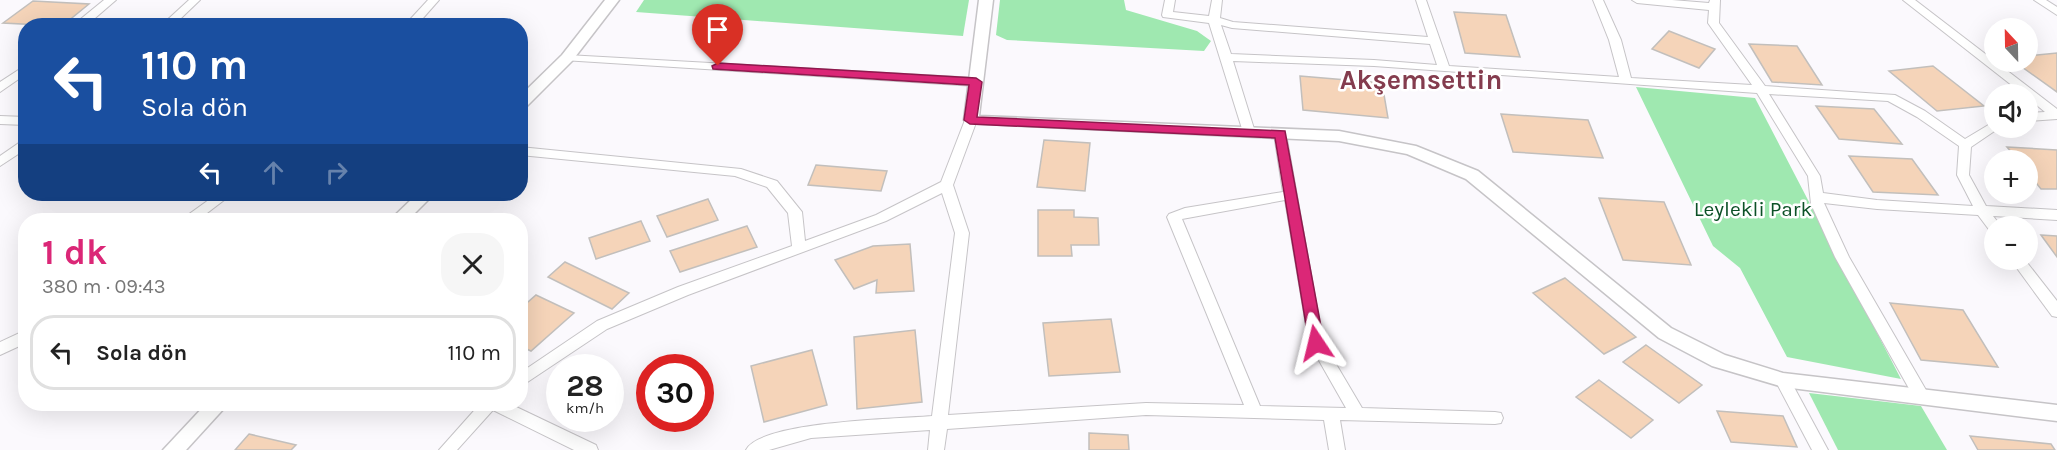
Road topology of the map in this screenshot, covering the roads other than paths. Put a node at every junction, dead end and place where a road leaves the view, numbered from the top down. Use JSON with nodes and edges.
{"nodes":[{"id":1,"x":111,"y":0,"type":"edge"},
{"id":2,"x":195,"y":0,"type":"edge"},
{"id":3,"x":434,"y":0,"type":"edge"},
{"id":4,"x":612,"y":0,"type":"edge"},
{"id":5,"x":986,"y":0,"type":"edge"},
{"id":6,"x":1170,"y":0,"type":"edge"},
{"id":7,"x":1218,"y":0,"type":"edge"},
{"id":8,"x":1421,"y":0,"type":"edge"},
{"id":9,"x":1598,"y":0,"type":"edge"},
{"id":10,"x":1637,"y":0,"type":"edge"},
{"id":11,"x":1908,"y":0,"type":"edge"},
{"id":12,"x":2039,"y":0,"type":"edge"},
{"id":13,"x":1714,"y":4,"type":"edge"},
{"id":14,"x":2057,"y":12,"type":"edge"},
{"id":15,"x":89,"y":18,"type":"edge"},
{"id":16,"x":176,"y":18,"type":"edge"},
{"id":17,"x":417,"y":18,"type":"edge"},
{"id":18,"x":1214,"y":20,"type":"junction"},
{"id":19,"x":1434,"y":41,"type":"junction"},
{"id":20,"x":1226,"y":57,"type":"junction"},
{"id":21,"x":567,"y":58,"type":"junction"},
{"id":22,"x":1444,"y":69,"type":"junction"},
{"id":23,"x":18,"y":74,"type":"edge"},
{"id":24,"x":1626,"y":80,"type":"junction"},
{"id":25,"x":976,"y":82,"type":"junction"},
{"id":26,"x":2017,"y":84,"type":"edge"},
{"id":27,"x":0,"y":88,"type":"edge"},
{"id":28,"x":1760,"y":88,"type":"junction"},
{"id":29,"x":528,"y":97,"type":"edge"},
{"id":30,"x":2038,"y":100,"type":"edge"},
{"id":31,"x":2038,"y":116,"type":"edge"},
{"id":32,"x":0,"y":120,"type":"edge"},
{"id":33,"x":970,"y":120,"type":"junction"},
{"id":34,"x":18,"y":121,"type":"edge"},
{"id":35,"x":1249,"y":132,"type":"junction"},
{"id":36,"x":1984,"y":132,"type":"edge"},
{"id":37,"x":1280,"y":134,"type":"junction"},
{"id":38,"x":1965,"y":145,"type":"junction"},
{"id":39,"x":18,"y":148,"type":"edge"},
{"id":40,"x":528,"y":152,"type":"edge"},
{"id":41,"x":0,"y":162,"type":"edge"},
{"id":42,"x":946,"y":185,"type":"junction"},
{"id":43,"x":1291,"y":195,"type":"junction"},
{"id":44,"x":1817,"y":197,"type":"junction"},
{"id":45,"x":216,"y":201,"type":"edge"},
{"id":46,"x":418,"y":201,"type":"edge"},
{"id":47,"x":1981,"y":209,"type":"junction"},
{"id":48,"x":199,"y":213,"type":"edge"},
{"id":49,"x":406,"y":213,"type":"edge"},
{"id":50,"x":2057,"y":215,"type":"edge"},
{"id":51,"x":1986,"y":216,"type":"edge"},
{"id":52,"x":799,"y":250,"type":"junction"},
{"id":53,"x":2026,"y":270,"type":"edge"},
{"id":54,"x":2057,"y":312,"type":"edge"},
{"id":55,"x":18,"y":340,"type":"edge"},
{"id":56,"x":0,"y":349,"type":"edge"},
{"id":57,"x":528,"y":376,"type":"edge"},
{"id":58,"x":1783,"y":380,"type":"junction"},
{"id":59,"x":1922,"y":397,"type":"junction"},
{"id":60,"x":211,"y":411,"type":"edge"},
{"id":61,"x":483,"y":411,"type":"edge"},
{"id":62,"x":510,"y":411,"type":"edge"},
{"id":63,"x":1255,"y":412,"type":"junction"},
{"id":64,"x":2057,"y":412,"type":"edge"},
{"id":65,"x":1331,"y":414,"type":"junction"},
{"id":66,"x":1358,"y":415,"type":"junction"},
{"id":67,"x":1495,"y":418,"type":"dead end"},
{"id":68,"x":939,"y":424,"type":"junction"},
{"id":69,"x":173,"y":450,"type":"edge"},
{"id":70,"x":447,"y":450,"type":"edge"},
{"id":71,"x":590,"y":450,"type":"edge"},
{"id":72,"x":754,"y":450,"type":"edge"},
{"id":73,"x":936,"y":450,"type":"edge"},
{"id":74,"x":1337,"y":450,"type":"edge"},
{"id":75,"x":1820,"y":450,"type":"edge"}],
"edges":[{"from":1,"to":15,"type":"street"},
{"from":2,"to":16,"type":"street"},
{"from":3,"to":17,"type":"street"},
{"from":4,"to":21,"type":"street"},
{"from":5,"to":25,"type":"street"},
{"from":6,"to":18,"type":"street"},
{"from":7,"to":18,"type":"street"},
{"from":8,"to":19,"type":"street"},
{"from":9,"to":24,"type":"street"},
{"from":10,"to":13,"type":"street"},
{"from":11,"to":26,"type":"street"},
{"from":12,"to":14,"type":"street"},
{"from":13,"to":28,"type":"street"},
{"from":18,"to":19,"type":"street"},
{"from":18,"to":20,"type":"street"},
{"from":19,"to":22,"type":"street"},
{"from":20,"to":22,"type":"street"},
{"from":20,"to":35,"type":"street"},
{"from":21,"to":25,"type":"street"},
{"from":21,"to":29,"type":"street"},
{"from":22,"to":24,"type":"street"},
{"from":23,"to":27,"type":"street"},
{"from":24,"to":28,"type":"street"},
{"from":25,"to":33,"type":"street"},
{"from":28,"to":38,"type":"street"},
{"from":28,"to":44,"type":"street"},
{"from":30,"to":31,"type":"street"},
{"from":32,"to":34,"type":"street"},
{"from":33,"to":35,"type":"street"},
{"from":33,"to":42,"type":"street"},
{"from":35,"to":37,"type":"street"},
{"from":36,"to":38,"type":"street"},
{"from":37,"to":43,"type":"street"},
{"from":37,"to":58,"type":"street"},
{"from":38,"to":47,"type":"street"},
{"from":39,"to":41,"type":"street"},
{"from":40,"to":52,"type":"street"},
{"from":42,"to":52,"type":"street"},
{"from":42,"to":68,"type":"street"},
{"from":43,"to":63,"type":"street"},
{"from":43,"to":66,"type":"street"},
{"from":44,"to":47,"type":"street"},
{"from":44,"to":59,"type":"street"},
{"from":45,"to":48,"type":"street"},
{"from":46,"to":49,"type":"street"},
{"from":47,"to":50,"type":"street"},
{"from":47,"to":51,"type":"street"},
{"from":52,"to":57,"type":"street"},
{"from":53,"to":54,"type":"street"},
{"from":55,"to":56,"type":"street"},
{"from":58,"to":59,"type":"street"},
{"from":58,"to":75,"type":"street"},
{"from":59,"to":64,"type":"street"},
{"from":60,"to":69,"type":"street"},
{"from":61,"to":70,"type":"street"},
{"from":62,"to":71,"type":"street"},
{"from":63,"to":65,"type":"street"},
{"from":63,"to":68,"type":"street"},
{"from":65,"to":66,"type":"street"},
{"from":65,"to":74,"type":"street"},
{"from":66,"to":67,"type":"street"},
{"from":68,"to":72,"type":"street"},
{"from":68,"to":73,"type":"street"}]}
